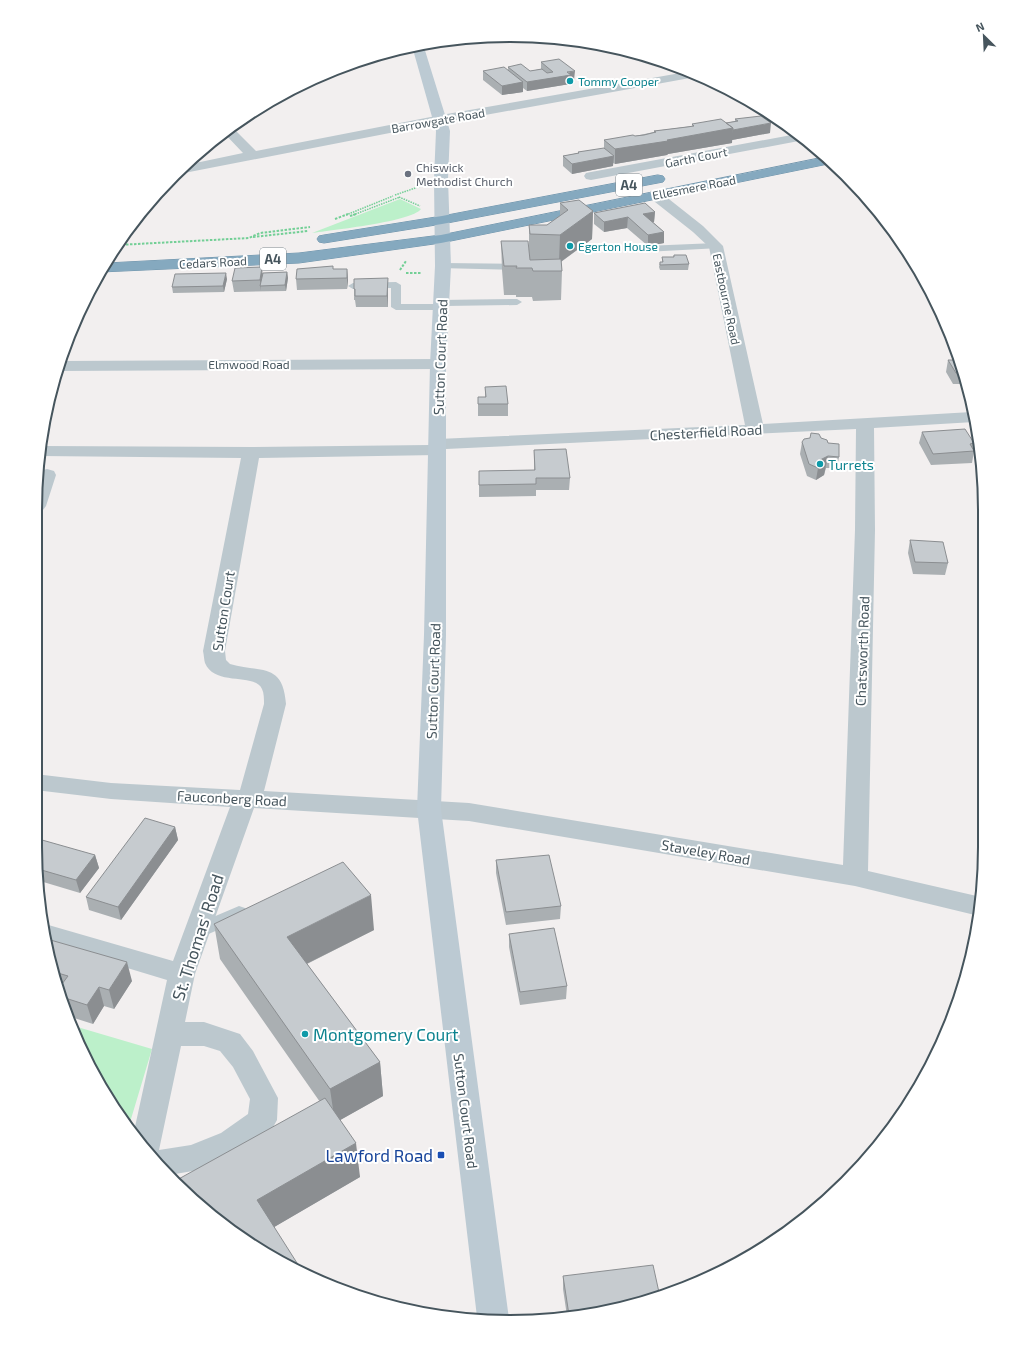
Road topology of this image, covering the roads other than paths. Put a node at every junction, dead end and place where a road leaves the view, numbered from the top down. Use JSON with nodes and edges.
{"nodes":[{"id":1,"x":422,"y":50,"type":"edge"},
{"id":2,"x":684,"y":76,"type":"edge"},
{"id":3,"x":441,"y":119,"type":"junction"},
{"id":4,"x":232,"y":134,"type":"edge"},
{"id":5,"x":794,"y":138,"type":"edge"},
{"id":6,"x":810,"y":151,"type":"edge"},
{"id":7,"x":253,"y":156,"type":"junction"},
{"id":8,"x":822,"y":161,"type":"edge"},
{"id":9,"x":747,"y":163,"type":"dead end"},
{"id":10,"x":191,"y":168,"type":"edge"},
{"id":11,"x":591,"y":176,"type":"dead end"},
{"id":12,"x":670,"y":177,"type":"dead end"},
{"id":13,"x":655,"y":195,"type":"junction"},
{"id":14,"x":442,"y":229,"type":"junction"},
{"id":15,"x":311,"y":241,"type":"dead end"},
{"id":16,"x":282,"y":245,"type":"dead end"},
{"id":17,"x":716,"y":246,"type":"junction"},
{"id":18,"x":645,"y":249,"type":"dead end"},
{"id":19,"x":119,"y":254,"type":"edge"},
{"id":20,"x":443,"y":266,"type":"junction"},
{"id":21,"x":531,"y":267,"type":"edge"},
{"id":22,"x":110,"y":268,"type":"edge"},
{"id":23,"x":353,"y":286,"type":"edge"},
{"id":24,"x":517,"y":302,"type":"dead end"},
{"id":25,"x":441,"y":305,"type":"junction"},
{"id":26,"x":438,"y":364,"type":"junction"},
{"id":27,"x":65,"y":366,"type":"edge"},
{"id":28,"x":969,"y":417,"type":"edge"},
{"id":29,"x":866,"y":424,"type":"junction"},
{"id":30,"x":755,"y":430,"type":"junction"},
{"id":31,"x":438,"y":447,"type":"junction"},
{"id":32,"x":46,"y":451,"type":"edge"},
{"id":33,"x":251,"y":453,"type":"junction"},
{"id":34,"x":47,"y":475,"type":"dead end"},
{"id":35,"x":43,"y":487,"type":"edge"},
{"id":36,"x":42,"y":783,"type":"edge"},
{"id":37,"x":248,"y":799,"type":"junction"},
{"id":38,"x":429,"y":809,"type":"junction"},
{"id":39,"x":855,"y":878,"type":"junction"},
{"id":40,"x":974,"y":905,"type":"edge"},
{"id":41,"x":254,"y":907,"type":"edge"},
{"id":42,"x":198,"y":931,"type":"junction"},
{"id":43,"x":51,"y":935,"type":"edge"},
{"id":44,"x":182,"y":974,"type":"junction"},
{"id":45,"x":169,"y":1034,"type":"junction"},
{"id":46,"x":146,"y":1140,"type":"edge"},
{"id":47,"x":164,"y":1162,"type":"edge"},
{"id":48,"x":493,"y":1314,"type":"edge"}],
"edges":[{"from":1,"to":3,"type":"street","name":"Sutton Court Road"},
{"from":2,"to":3,"type":"street","name":"Barrowgate Road"},
{"from":3,"to":7,"type":"street","name":"Barrowgate Road"},
{"from":3,"to":14,"type":"street","name":"Sutton Court Road"},
{"from":4,"to":7,"type":"street"},
{"from":5,"to":11,"type":"street","name":"Garth Court"},
{"from":6,"to":9,"type":"highway","name":"Ellesmere Road"},
{"from":7,"to":10,"type":"street","name":"Barrowgate Road"},
{"from":8,"to":13,"type":"highway","name":"Ellesmere Road","number":"A4"},
{"from":12,"to":14,"type":"highway","name":"Ellesmere Road","number":"A4"},
{"from":13,"to":14,"type":"highway","name":"Ellesmere Road","number":"A4"},
{"from":13,"to":17,"type":"street","name":"Eastbourne Road"},
{"from":14,"to":15,"type":"highway","number":"A4"},
{"from":14,"to":20,"type":"street","name":"Sutton Court Road"},
{"from":14,"to":22,"type":"highway","name":"Cedars Road","number":"A4"},
{"from":16,"to":19,"type":"highway","name":"Cedars Road","number":"A4"},
{"from":17,"to":18,"type":"lane"},
{"from":17,"to":30,"type":"street","name":"Eastbourne Road"},
{"from":20,"to":21,"type":"lane"},
{"from":20,"to":25,"type":"street","name":"Sutton Court Road"},
{"from":23,"to":25,"type":"lane"},
{"from":24,"to":25,"type":"lane"},
{"from":25,"to":26,"type":"street","name":"Sutton Court Road"},
{"from":26,"to":27,"type":"street","name":"Elmwood Road"},
{"from":26,"to":31,"type":"street","name":"Sutton Court Road"},
{"from":28,"to":29,"type":"street","name":"Chesterfield Road"},
{"from":29,"to":30,"type":"street","name":"Chesterfield Road"},
{"from":29,"to":39,"type":"street","name":"Chatsworth Road"},
{"from":30,"to":31,"type":"street","name":"Chesterfield Road"},
{"from":31,"to":33,"type":"street","name":"Chesterfield Road"},
{"from":31,"to":38,"type":"street","name":"Sutton Court Road"},
{"from":32,"to":33,"type":"street","name":"Chesterfield Road"},
{"from":33,"to":37,"type":"street","name":"Sutton Court"},
{"from":34,"to":35,"type":"street"},
{"from":36,"to":37,"type":"street","name":"Fauconberg Road"},
{"from":37,"to":38,"type":"street","name":"Fauconberg Road"},
{"from":37,"to":42,"type":"street","name":"St. Thomas' Road"},
{"from":38,"to":39,"type":"street","name":"Staveley Road"},
{"from":38,"to":48,"type":"street","name":"Sutton Court Road"},
{"from":39,"to":40,"type":"street","name":"Staveley Road"},
{"from":41,"to":42,"type":"lane"},
{"from":42,"to":44,"type":"street","name":"St. Thomas' Road"},
{"from":43,"to":44,"type":"street"},
{"from":44,"to":45,"type":"street","name":"St. Thomas' Road"},
{"from":45,"to":46,"type":"street","name":"St. Thomas' Road"},
{"from":45,"to":47,"type":"street"}]}
